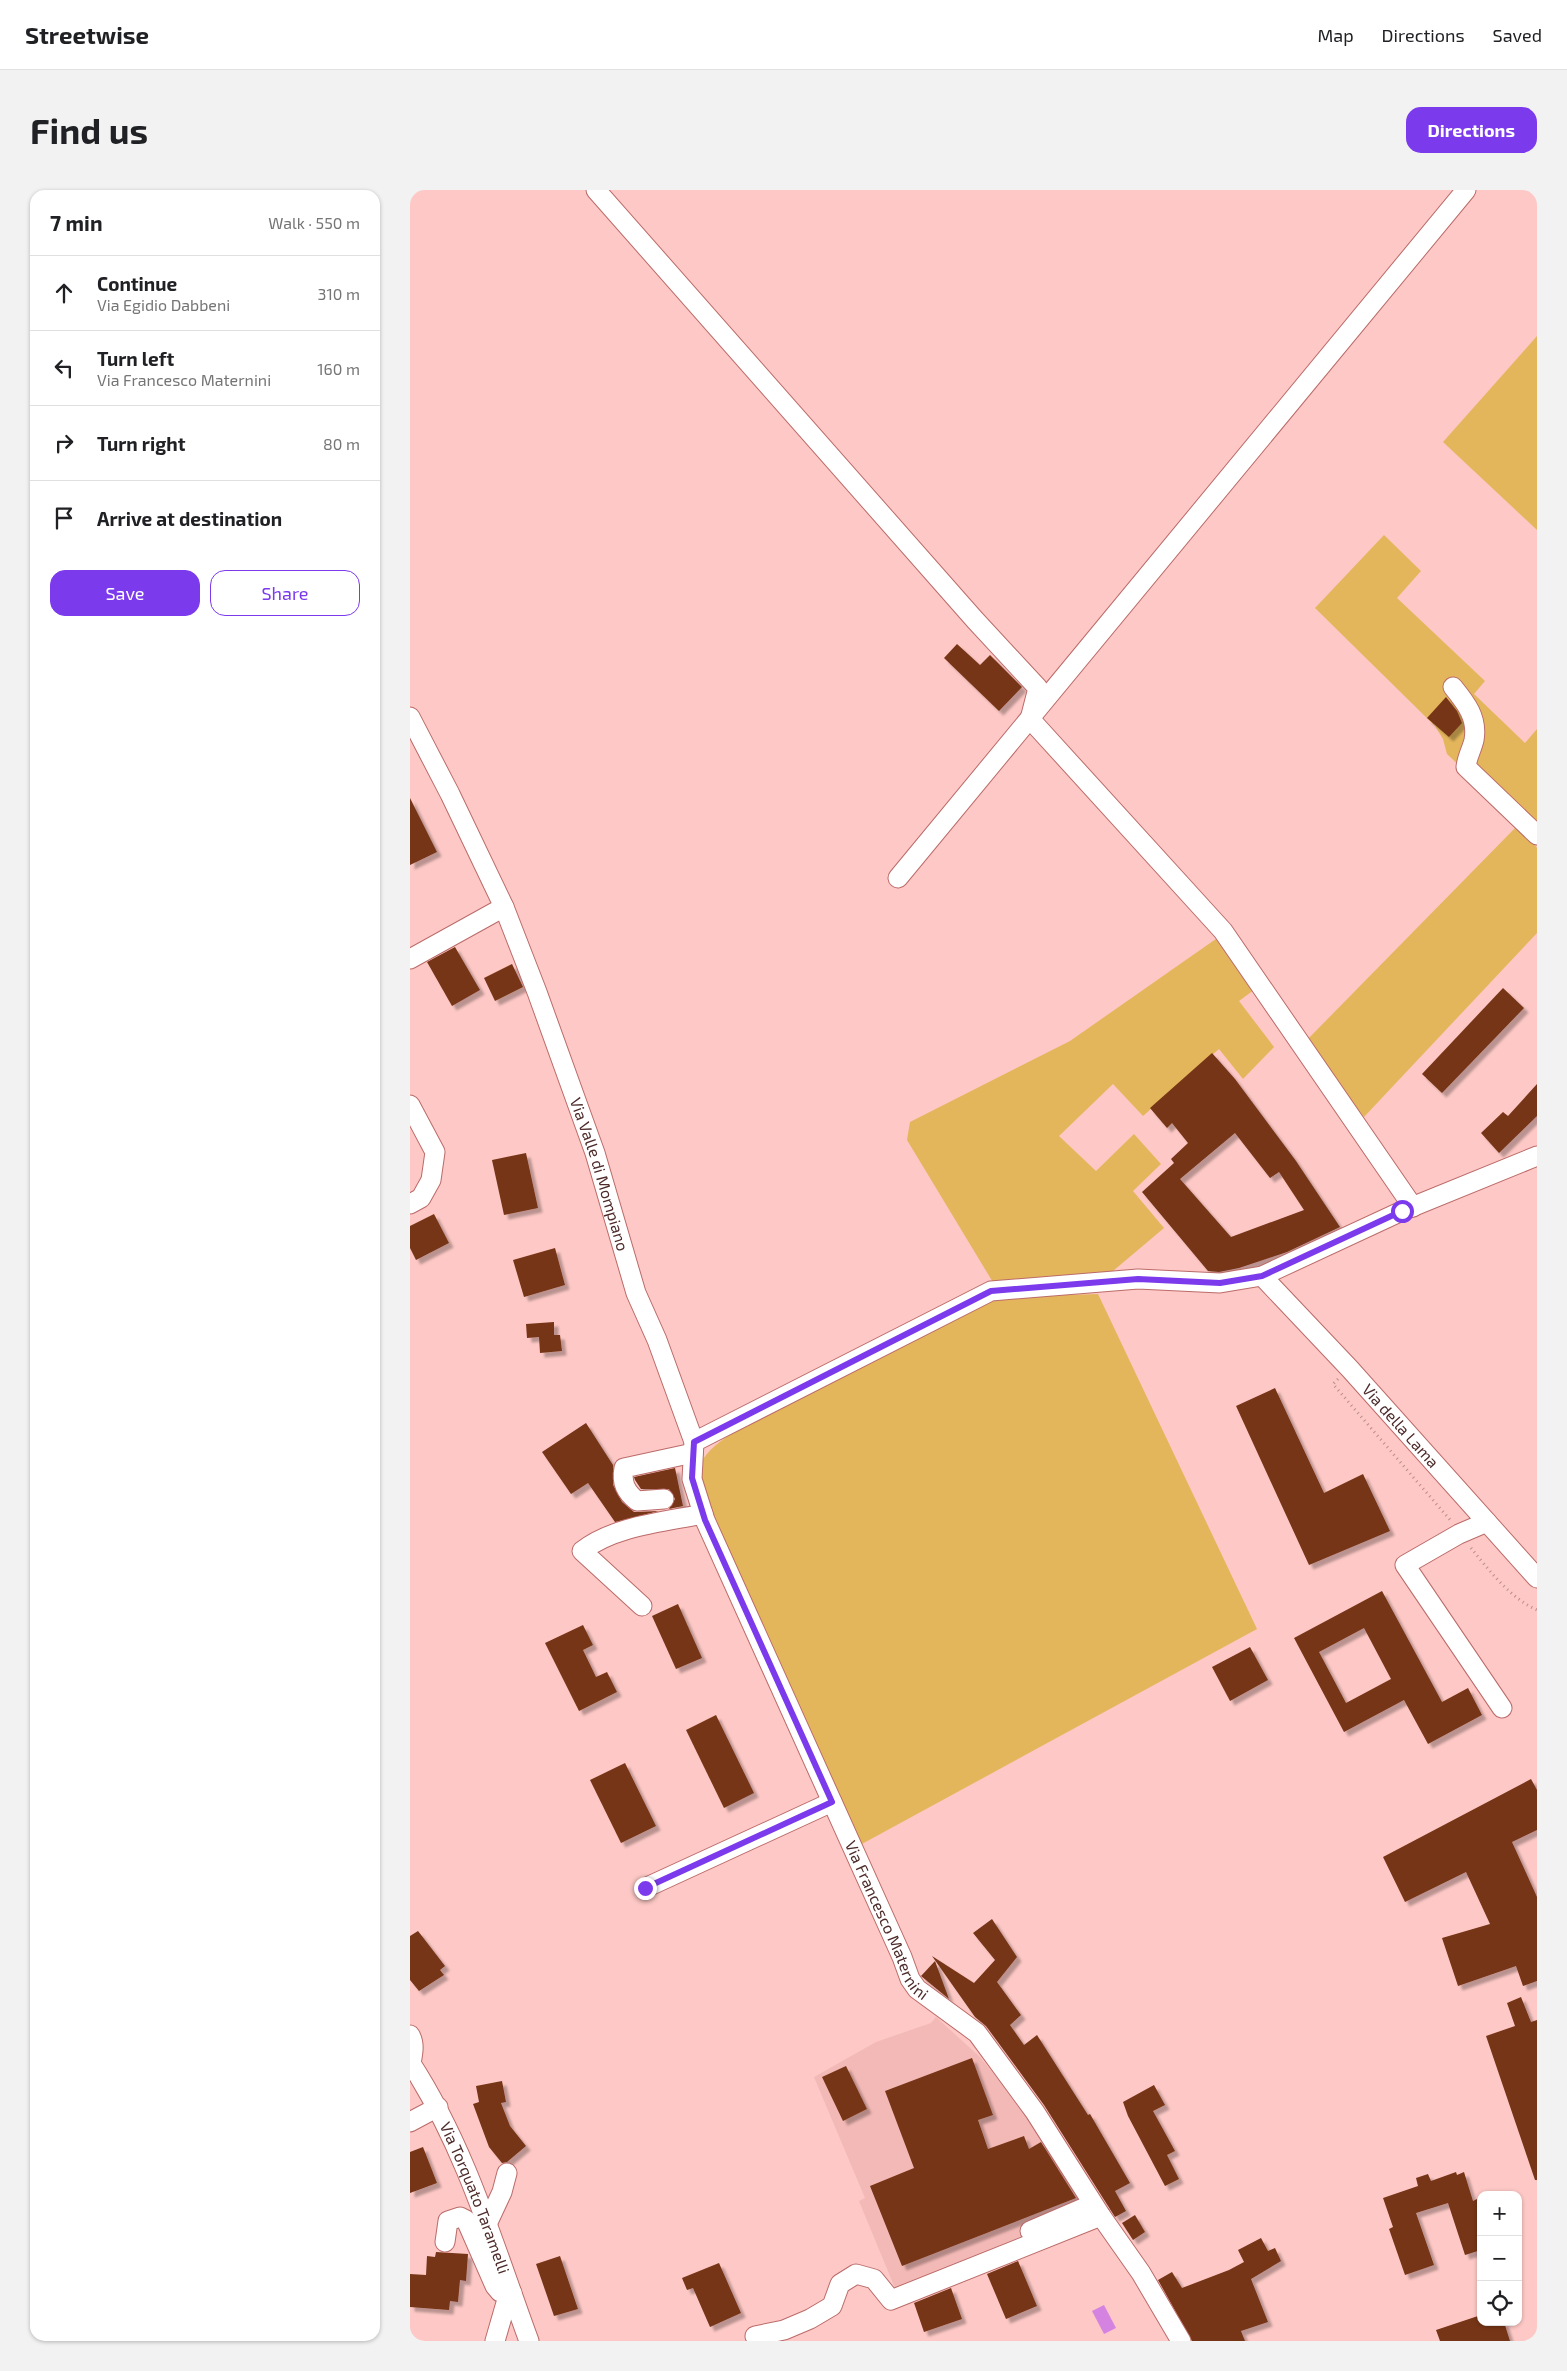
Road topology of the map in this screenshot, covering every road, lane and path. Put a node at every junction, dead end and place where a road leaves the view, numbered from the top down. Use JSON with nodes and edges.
{"nodes":[{"id":1,"x":596,"y":190,"type":"edge"},
{"id":2,"x":1466,"y":190,"type":"edge"},
{"id":3,"x":1453,"y":687,"type":"dead end"},
{"id":4,"x":410,"y":717,"type":"edge"},
{"id":5,"x":1030,"y":719,"type":"junction"},
{"id":6,"x":1537,"y":836,"type":"edge"},
{"id":7,"x":898,"y":878,"type":"dead end"},
{"id":8,"x":504,"y":907,"type":"junction"},
{"id":9,"x":410,"y":959,"type":"edge"},
{"id":10,"x":410,"y":1104,"type":"edge"},
{"id":11,"x":1537,"y":1156,"type":"edge"},
{"id":12,"x":410,"y":1204,"type":"edge"},
{"id":13,"x":1413,"y":1207,"type":"junction"},
{"id":14,"x":1262,"y":1276,"type":"junction"},
{"id":15,"x":1350,"y":1369,"type":"junction"},
{"id":16,"x":693,"y":1447,"type":"junction"},
{"id":17,"x":664,"y":1498,"type":"dead end"},
{"id":18,"x":703,"y":1514,"type":"junction"},
{"id":19,"x":1487,"y":1522,"type":"junction"},
{"id":20,"x":1459,"y":1534,"type":"junction"},
{"id":21,"x":1537,"y":1578,"type":"edge"},
{"id":22,"x":642,"y":1606,"type":"dead end"},
{"id":23,"x":1537,"y":1610,"type":"edge"},
{"id":24,"x":1502,"y":1708,"type":"dead end"},
{"id":25,"x":832,"y":1802,"type":"junction"},
{"id":26,"x":645,"y":1888,"type":"dead end"},
{"id":27,"x":410,"y":2035,"type":"edge"},
{"id":28,"x":410,"y":2062,"type":"edge"},
{"id":29,"x":438,"y":2107,"type":"junction"},
{"id":30,"x":410,"y":2122,"type":"edge"},
{"id":31,"x":507,"y":2173,"type":"dead end"},
{"id":32,"x":1097,"y":2210,"type":"junction"},
{"id":33,"x":488,"y":2222,"type":"junction"},
{"id":34,"x":445,"y":2242,"type":"dead end"},
{"id":35,"x":906,"y":2282,"type":"dead end"},
{"id":36,"x":512,"y":2293,"type":"junction"},
{"id":37,"x":755,"y":2336,"type":"dead end"},
{"id":38,"x":495,"y":2341,"type":"edge"},
{"id":39,"x":529,"y":2341,"type":"edge"},
{"id":40,"x":1181,"y":2341,"type":"edge"}],
"edges":[{"from":1,"to":5,"type":"street"},
{"from":2,"to":5,"type":"street"},
{"from":3,"to":6,"type":"street"},
{"from":4,"to":8,"type":"street","name":"Via Valle di Mompiano"},
{"from":5,"to":7,"type":"street"},
{"from":5,"to":13,"type":"street"},
{"from":8,"to":9,"type":"street"},
{"from":8,"to":16,"type":"street","name":"Via Valle di Mompiano"},
{"from":10,"to":12,"type":"street"},
{"from":11,"to":13,"type":"street"},
{"from":13,"to":14,"type":"street"},
{"from":14,"to":15,"type":"street","name":"Via della Lama"},
{"from":14,"to":16,"type":"street"},
{"from":15,"to":19,"type":"street","name":"Via della Lama"},
{"from":15,"to":20,"type":"path"},
{"from":16,"to":17,"type":"street"},
{"from":16,"to":18,"type":"street","name":"Via Francesco Maternini"},
{"from":18,"to":22,"type":"street"},
{"from":18,"to":25,"type":"street","name":"Via Francesco Maternini"},
{"from":19,"to":20,"type":"street"},
{"from":19,"to":21,"type":"street","name":"Via della Lama"},
{"from":20,"to":23,"type":"path"},
{"from":20,"to":24,"type":"street"},
{"from":25,"to":26,"type":"street"},
{"from":25,"to":32,"type":"street","name":"Via Francesco Maternini"},
{"from":27,"to":28,"type":"street"},
{"from":28,"to":29,"type":"street","name":"Via Torquato Taramelli"},
{"from":29,"to":30,"type":"street"},
{"from":29,"to":33,"type":"street","name":"Via Torquato Taramelli"},
{"from":31,"to":33,"type":"street"},
{"from":32,"to":35,"type":"street"},
{"from":32,"to":37,"type":"street"},
{"from":32,"to":40,"type":"street","name":"Via Francesco Maternini"},
{"from":33,"to":36,"type":"street","name":"Via Torquato Taramelli"},
{"from":34,"to":36,"type":"street"},
{"from":36,"to":38,"type":"street"},
{"from":36,"to":39,"type":"street","name":"Via Torquato Taramelli"}]}
